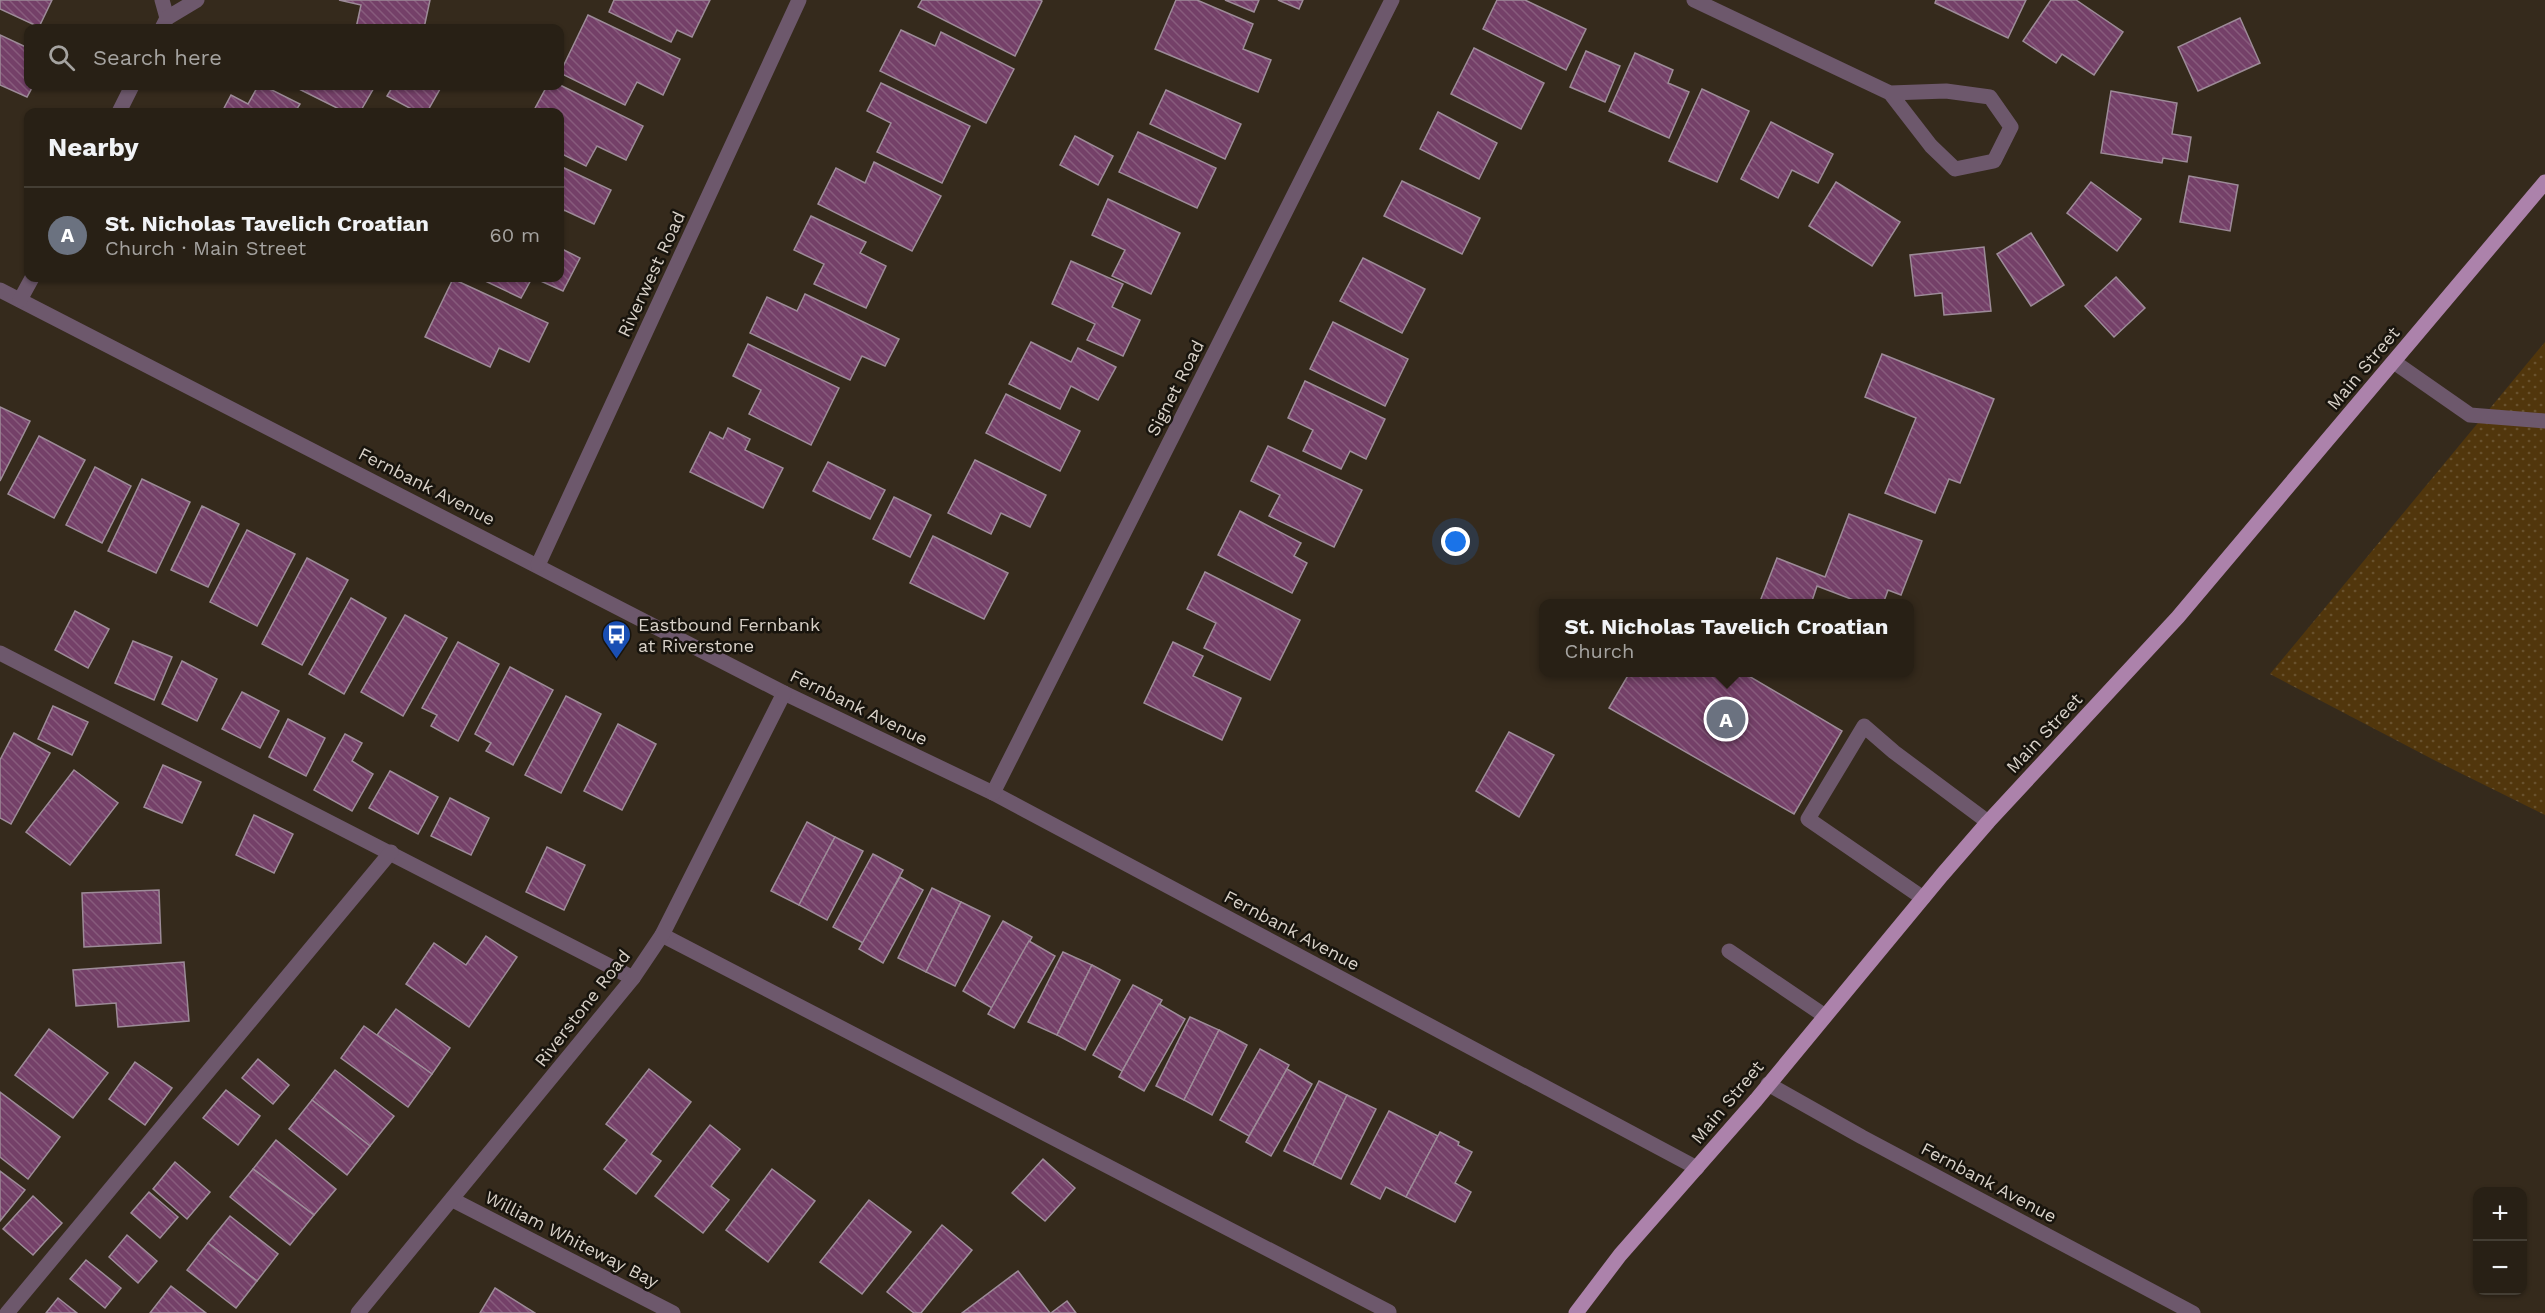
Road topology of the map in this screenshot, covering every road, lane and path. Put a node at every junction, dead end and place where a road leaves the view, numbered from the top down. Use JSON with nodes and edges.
{"nodes":[{"id":1,"x":162,"y":0,"type":"edge"},
{"id":2,"x":197,"y":0,"type":"edge"},
{"id":3,"x":799,"y":0,"type":"edge"},
{"id":4,"x":1392,"y":0,"type":"edge"},
{"id":5,"x":1694,"y":0,"type":"edge"},
{"id":6,"x":164,"y":23,"type":"edge"},
{"id":7,"x":130,"y":90,"type":"edge"},
{"id":8,"x":1890,"y":93,"type":"junction"},
{"id":9,"x":120,"y":108,"type":"edge"},
{"id":10,"x":2545,"y":182,"type":"edge"},
{"id":11,"x":30,"y":282,"type":"edge"},
{"id":12,"x":0,"y":290,"type":"edge"},
{"id":13,"x":20,"y":300,"type":"junction"},
{"id":14,"x":2394,"y":362,"type":"junction"},
{"id":15,"x":2545,"y":421,"type":"edge"},
{"id":16,"x":538,"y":565,"type":"junction"},
{"id":17,"x":0,"y":653,"type":"edge"},
{"id":18,"x":784,"y":693,"type":"junction"},
{"id":19,"x":993,"y":793,"type":"junction"},
{"id":20,"x":1988,"y":822,"type":"junction"},
{"id":21,"x":391,"y":852,"type":"junction"},
{"id":22,"x":1923,"y":898,"type":"junction"},
{"id":23,"x":662,"y":935,"type":"junction"},
{"id":24,"x":1729,"y":951,"type":"dead end"},
{"id":25,"x":633,"y":978,"type":"junction"},
{"id":26,"x":1825,"y":1016,"type":"junction"},
{"id":27,"x":1768,"y":1084,"type":"junction"},
{"id":28,"x":1697,"y":1168,"type":"junction"},
{"id":29,"x":453,"y":1200,"type":"junction"},
{"id":30,"x":1389,"y":1312,"type":"edge"},
{"id":31,"x":7,"y":1313,"type":"edge"},
{"id":32,"x":358,"y":1313,"type":"edge"},
{"id":33,"x":673,"y":1313,"type":"edge"},
{"id":34,"x":1576,"y":1313,"type":"edge"},
{"id":35,"x":2193,"y":1313,"type":"edge"}],
"edges":[{"from":1,"to":6,"type":"street"},
{"from":2,"to":6,"type":"street"},
{"from":3,"to":16,"type":"street","name":"Riverwest Road"},
{"from":4,"to":19,"type":"street","name":"Signet Road"},
{"from":5,"to":8,"type":"street"},
{"from":7,"to":9,"type":"street"},
{"from":8,"to":8,"type":"street"},
{"from":10,"to":14,"type":"main road","name":"Main Street"},
{"from":11,"to":13,"type":"street"},
{"from":12,"to":13,"type":"street","name":"Fernbank Avenue"},
{"from":13,"to":16,"type":"street","name":"Fernbank Avenue"},
{"from":14,"to":15,"type":"street"},
{"from":14,"to":20,"type":"main road","name":"Main Street"},
{"from":16,"to":18,"type":"street","name":"Fernbank Avenue"},
{"from":17,"to":21,"type":"street"},
{"from":18,"to":19,"type":"street","name":"Fernbank Avenue"},
{"from":18,"to":23,"type":"street","name":"Riverstone Road"},
{"from":19,"to":28,"type":"street","name":"Fernbank Avenue"},
{"from":20,"to":22,"type":"main road","name":"Main Street"},
{"from":20,"to":22,"type":"street"},
{"from":21,"to":25,"type":"street"},
{"from":21,"to":31,"type":"street"},
{"from":22,"to":26,"type":"main road","name":"Main Street"},
{"from":23,"to":25,"type":"street","name":"Riverstone Road"},
{"from":23,"to":30,"type":"street"},
{"from":24,"to":26,"type":"street"},
{"from":25,"to":29,"type":"street","name":"Riverstone Road"},
{"from":26,"to":27,"type":"main road","name":"Main Street"},
{"from":27,"to":28,"type":"main road","name":"Main Street"},
{"from":27,"to":35,"type":"street","name":"Fernbank Avenue"},
{"from":28,"to":34,"type":"main road","name":"Main Street"},
{"from":29,"to":32,"type":"street","name":"Riverstone Road"},
{"from":29,"to":33,"type":"street","name":"William Whiteway Bay"}]}
